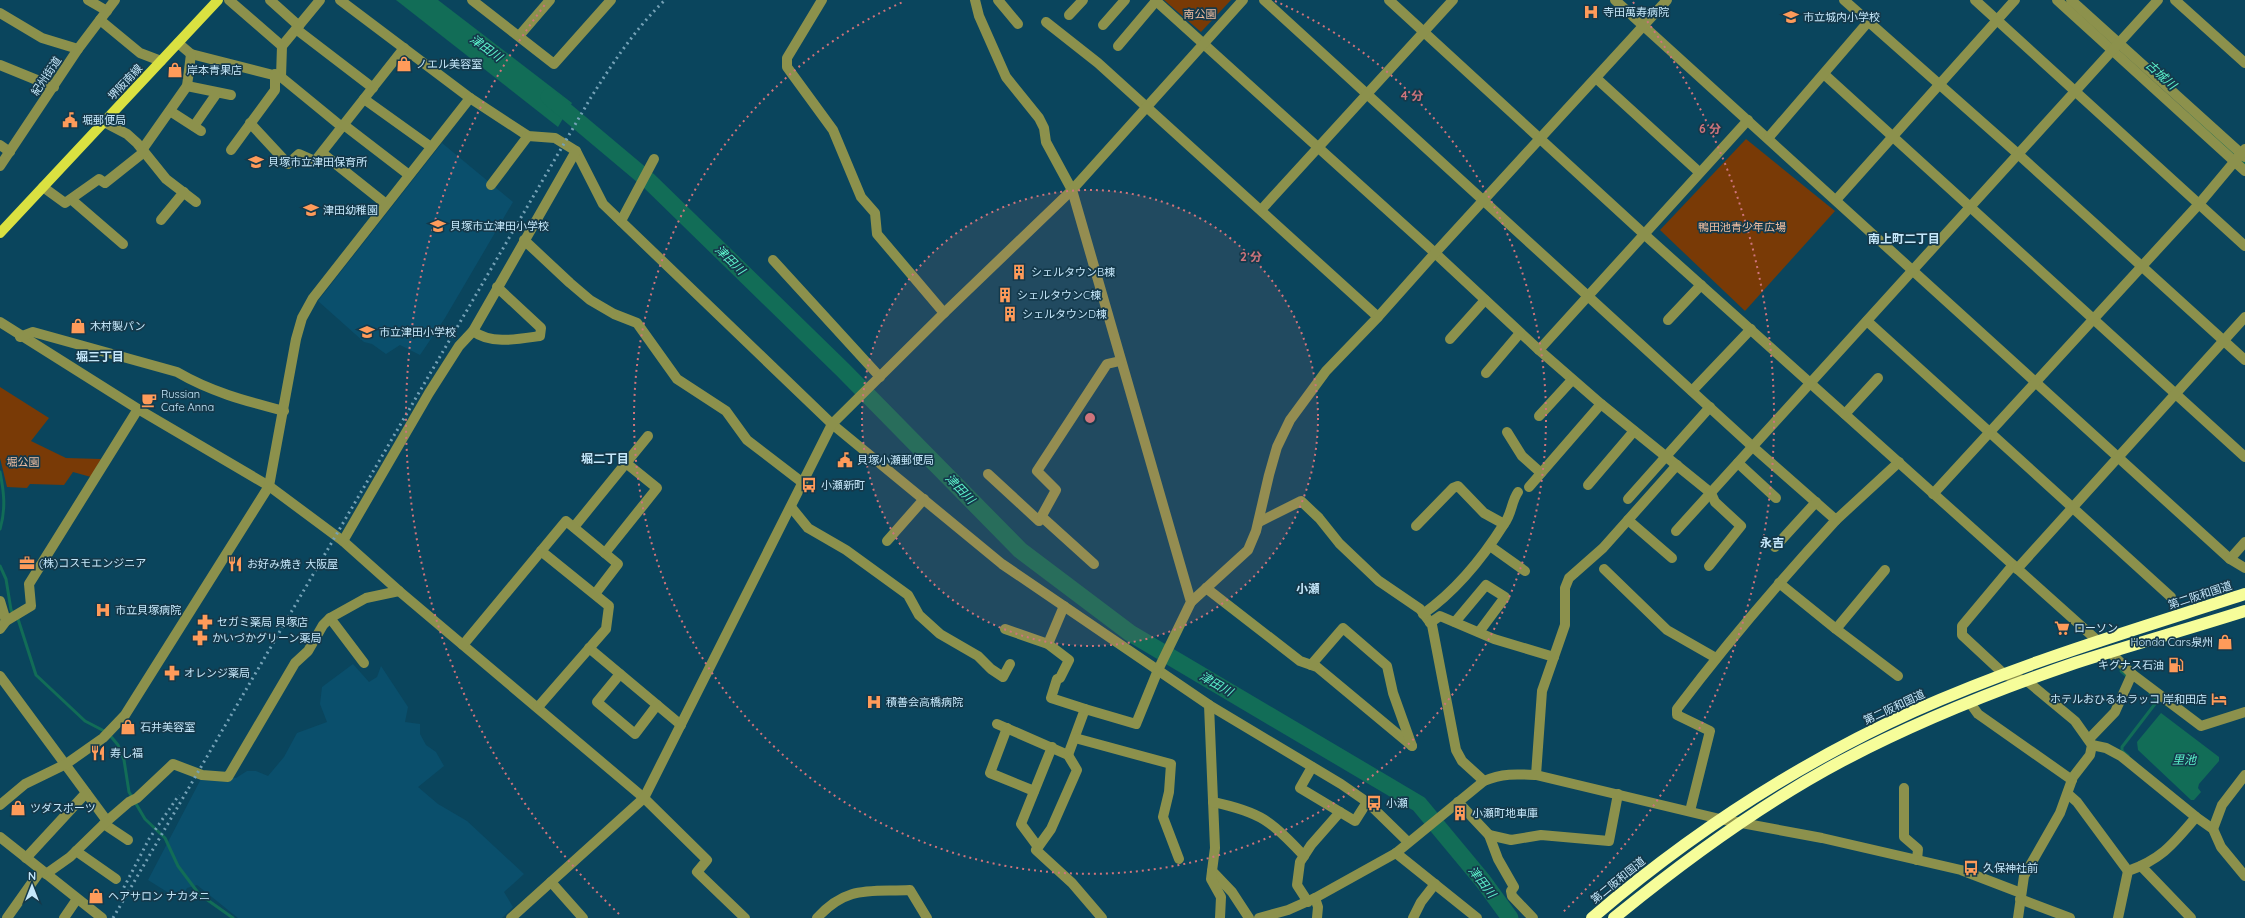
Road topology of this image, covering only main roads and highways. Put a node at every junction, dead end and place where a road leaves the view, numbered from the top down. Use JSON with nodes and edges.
{"nodes":[{"id":1,"x":218,"y":0,"type":"edge"},
{"id":2,"x":0,"y":233,"type":"edge"},
{"id":3,"x":2245,"y":594,"type":"edge"},
{"id":4,"x":2245,"y":611,"type":"edge"},
{"id":5,"x":1592,"y":918,"type":"edge"},
{"id":6,"x":1614,"y":918,"type":"edge"}],
"edges":[{"from":1,"to":2,"type":"main road","name":"堺阪南線"},
{"from":3,"to":5,"type":"highway","name":"第二阪和国道"},
{"from":4,"to":6,"type":"highway"}]}
